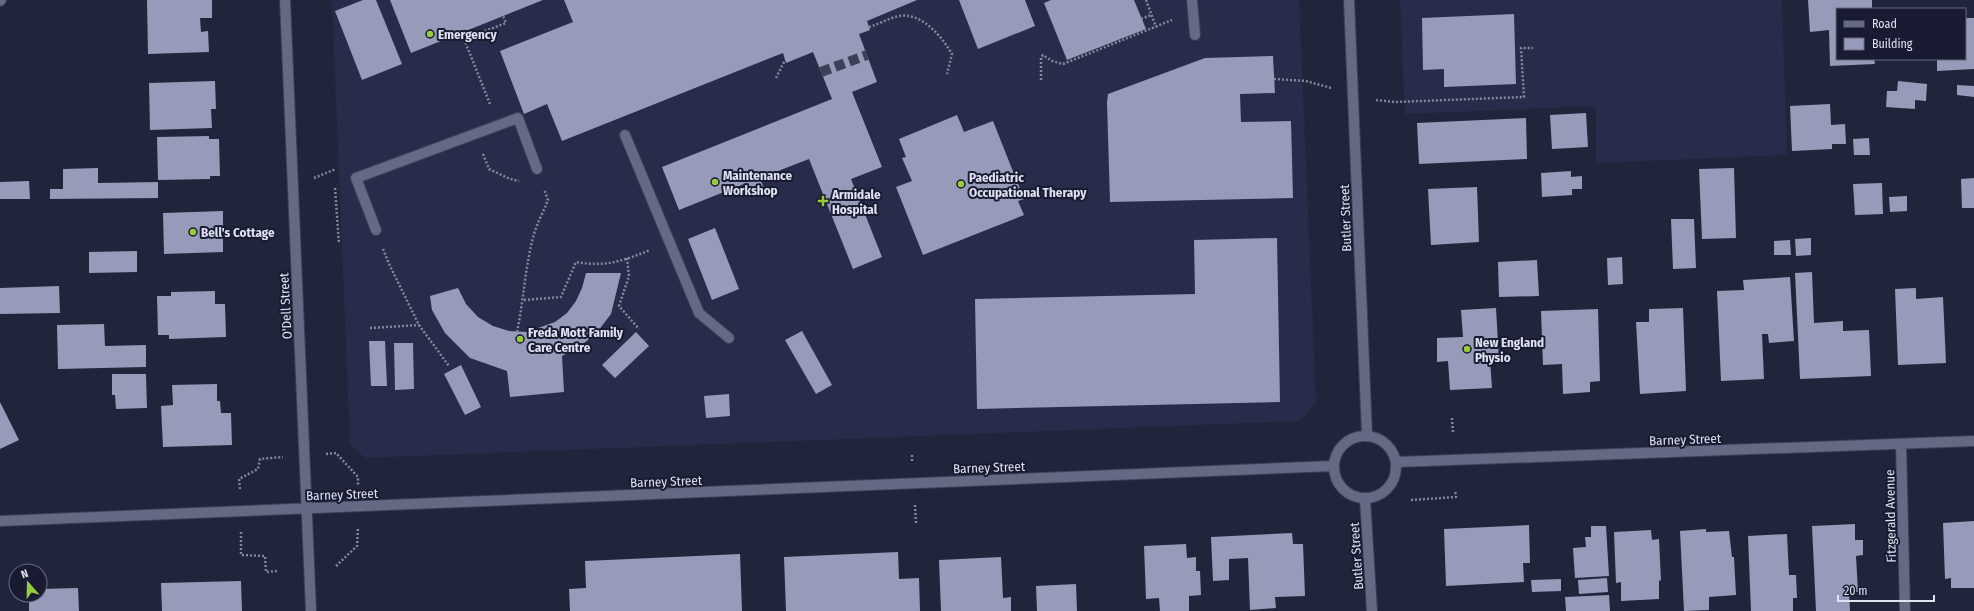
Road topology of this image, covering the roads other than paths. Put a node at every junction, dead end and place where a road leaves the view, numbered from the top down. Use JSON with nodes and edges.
{"nodes":[{"id":1,"x":285,"y":0,"type":"edge"},
{"id":2,"x":1192,"y":0,"type":"edge"},
{"id":3,"x":1349,"y":0,"type":"edge"},
{"id":4,"x":1194,"y":35,"type":"dead end"},
{"id":5,"x":625,"y":136,"type":"dead end"},
{"id":6,"x":537,"y":169,"type":"dead end"},
{"id":7,"x":376,"y":230,"type":"dead end"},
{"id":8,"x":729,"y":338,"type":"dead end"},
{"id":9,"x":1368,"y":435,"type":"junction"},
{"id":10,"x":1974,"y":441,"type":"edge"},
{"id":11,"x":1901,"y":444,"type":"junction"},
{"id":12,"x":1396,"y":462,"type":"junction"},
{"id":13,"x":1333,"y":466,"type":"junction"},
{"id":14,"x":1365,"y":499,"type":"junction"},
{"id":15,"x":307,"y":509,"type":"junction"},
{"id":16,"x":0,"y":521,"type":"edge"},
{"id":17,"x":311,"y":611,"type":"edge"},
{"id":18,"x":1372,"y":611,"type":"edge"},
{"id":19,"x":1905,"y":611,"type":"edge"}],
"edges":[{"from":1,"to":15,"type":"street","name":"O'Dell Street"},
{"from":2,"to":4,"type":"street"},
{"from":3,"to":9,"type":"street","name":"Butler Street"},
{"from":5,"to":8,"type":"street"},
{"from":6,"to":7,"type":"street"},
{"from":9,"to":12,"type":"street"},
{"from":9,"to":13,"type":"street"},
{"from":10,"to":11,"type":"street","name":"Barney Street"},
{"from":11,"to":12,"type":"street","name":"Barney Street"},
{"from":11,"to":19,"type":"street","name":"Fitzgerald Avenue"},
{"from":12,"to":14,"type":"street"},
{"from":13,"to":14,"type":"street"},
{"from":13,"to":15,"type":"street","name":"Barney Street"},
{"from":14,"to":18,"type":"street","name":"Butler Street"},
{"from":15,"to":16,"type":"street","name":"Barney Street"},
{"from":15,"to":17,"type":"street","name":"O'Dell Street"}]}
